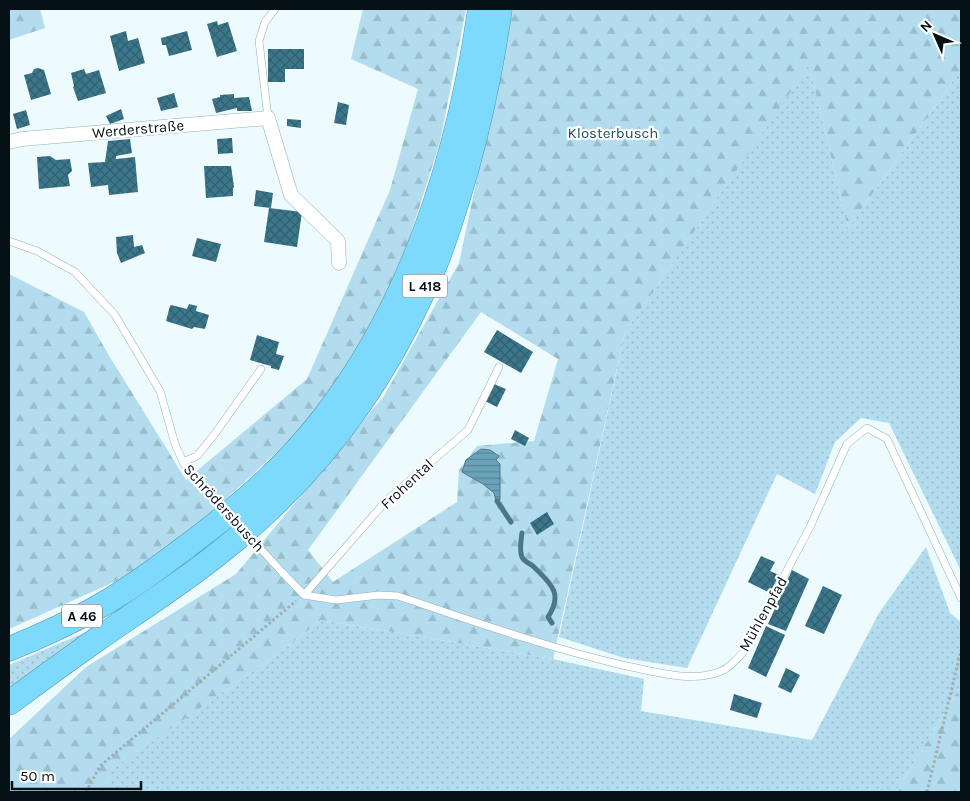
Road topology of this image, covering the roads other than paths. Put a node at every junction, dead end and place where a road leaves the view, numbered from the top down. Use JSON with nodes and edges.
{"nodes":[{"id":1,"x":275,"y":9,"type":"edge"},
{"id":2,"x":480,"y":9,"type":"edge"},
{"id":3,"x":500,"y":9,"type":"edge"},
{"id":4,"x":268,"y":118,"type":"junction"},
{"id":5,"x":9,"y":142,"type":"edge"},
{"id":6,"x":9,"y":241,"type":"edge"},
{"id":7,"x":339,"y":263,"type":"dead end"},
{"id":8,"x":499,"y":367,"type":"dead end"},
{"id":9,"x":261,"y":369,"type":"dead end"},
{"id":10,"x":182,"y":462,"type":"junction"},
{"id":11,"x":150,"y":574,"type":"joint"},
{"id":12,"x":304,"y":594,"type":"junction"},
{"id":13,"x":961,"y":598,"type":"edge"},
{"id":14,"x":9,"y":649,"type":"edge"},
{"id":15,"x":9,"y":703,"type":"edge"}],
"edges":[{"from":1,"to":4,"type":"lane"},
{"from":2,"to":11,"type":"highway","number":"L 418"},
{"from":3,"to":15,"type":"highway","number":"L 418"},
{"from":4,"to":5,"type":"street","name":"Werderstraße"},
{"from":4,"to":7,"type":"street"},
{"from":6,"to":10,"type":"lane","name":"Schrödersbusch"},
{"from":8,"to":12,"type":"lane","name":"Frohental"},
{"from":9,"to":10,"type":"lane"},
{"from":10,"to":12,"type":"lane","name":"Schrödersbusch","bridge":true},
{"from":11,"to":14,"type":"highway","number":"A 46"},
{"from":12,"to":13,"type":"lane","name":"Mühlenpfad"}]}
